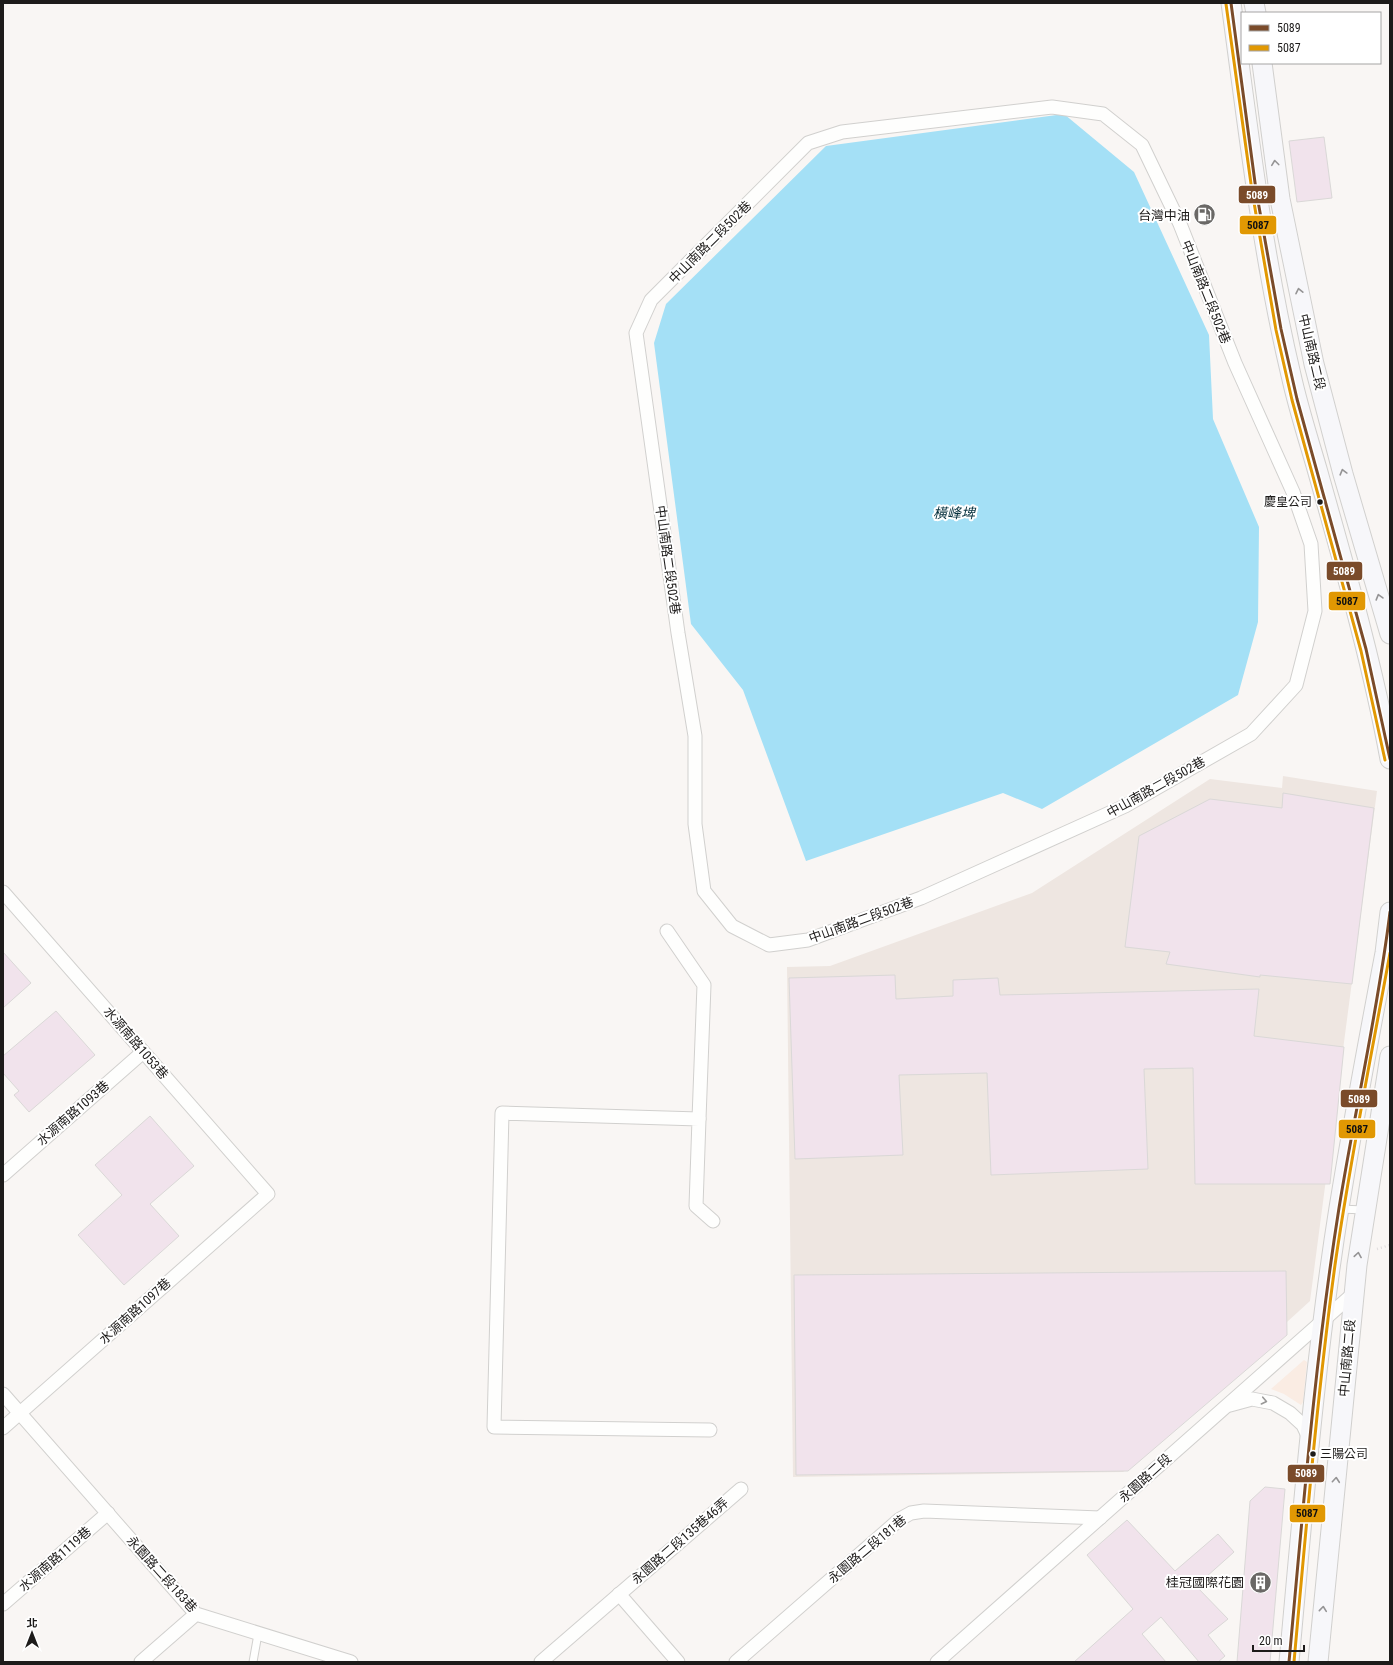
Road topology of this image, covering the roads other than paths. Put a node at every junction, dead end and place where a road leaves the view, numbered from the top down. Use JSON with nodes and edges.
{"nodes":[{"id":1,"x":1231,"y":3,"type":"edge"},
{"id":2,"x":1262,"y":64,"type":"edge"},
{"id":3,"x":1293,"y":492,"type":"joint"},
{"id":4,"x":1390,"y":634,"type":"edge"},
{"id":5,"x":1390,"y":759,"type":"edge"},
{"id":6,"x":3,"y":892,"type":"edge"},
{"id":7,"x":1390,"y":912,"type":"edge"},
{"id":8,"x":667,"y":931,"type":"dead end"},
{"id":9,"x":143,"y":1052,"type":"junction"},
{"id":10,"x":1390,"y":1056,"type":"edge"},
{"id":11,"x":699,"y":1119,"type":"junction"},
{"id":12,"x":3,"y":1175,"type":"edge"},
{"id":13,"x":268,"y":1194,"type":"joint"},
{"id":14,"x":1339,"y":1209,"type":"junction"},
{"id":15,"x":1365,"y":1210,"type":"junction"},
{"id":16,"x":713,"y":1221,"type":"dead end"},
{"id":17,"x":1353,"y":1294,"type":"junction"},
{"id":18,"x":1324,"y":1319,"type":"junction"},
{"id":19,"x":3,"y":1394,"type":"edge"},
{"id":20,"x":1226,"y":1406,"type":"junction"},
{"id":21,"x":20,"y":1413,"type":"junction"},
{"id":22,"x":3,"y":1428,"type":"edge"},
{"id":23,"x":710,"y":1430,"type":"dead end"},
{"id":24,"x":1310,"y":1440,"type":"junction"},
{"id":25,"x":741,"y":1489,"type":"dead end"},
{"id":26,"x":108,"y":1513,"type":"junction"},
{"id":27,"x":1100,"y":1518,"type":"junction"},
{"id":28,"x":619,"y":1594,"type":"junction"},
{"id":29,"x":3,"y":1604,"type":"edge"},
{"id":30,"x":196,"y":1614,"type":"junction"},
{"id":31,"x":258,"y":1634,"type":"junction"},
{"id":32,"x":141,"y":1662,"type":"edge"},
{"id":33,"x":253,"y":1662,"type":"edge"},
{"id":34,"x":351,"y":1662,"type":"edge"},
{"id":35,"x":541,"y":1662,"type":"edge"},
{"id":36,"x":678,"y":1662,"type":"edge"},
{"id":37,"x":736,"y":1662,"type":"edge"},
{"id":38,"x":937,"y":1662,"type":"edge"},
{"id":39,"x":1289,"y":1662,"type":"edge"},
{"id":40,"x":1318,"y":1662,"type":"edge"}],
"edges":[{"from":1,"to":5,"type":"main road","name":"中山南路二段"},
{"from":4,"to":2,"type":"main road","name":"中山南路二段","one_way":true},
{"from":3,"to":3,"type":"street","name":"中山南路二段502巷"},
{"from":6,"to":9,"type":"street","name":"水源南路1053巷"},
{"from":7,"to":14,"type":"main road","name":"中山南路二段"},
{"from":8,"to":11,"type":"street"},
{"from":9,"to":12,"type":"street","name":"水源南路1093巷"},
{"from":9,"to":13,"type":"street","name":"水源南路1053巷"},
{"from":10,"to":15,"type":"main road","name":"中山南路二段"},
{"from":11,"to":16,"type":"street"},
{"from":11,"to":23,"type":"street"},
{"from":13,"to":21,"type":"street","name":"水源南路1097巷"},
{"from":14,"to":15,"type":"lane"},
{"from":14,"to":18,"type":"main road","name":"中山南路二段"},
{"from":17,"to":15,"type":"main road","name":"中山南路二段","one_way":true},
{"from":17,"to":18,"type":"street","name":"永園路二段"},
{"from":40,"to":17,"type":"main road","name":"中山南路二段","one_way":true},
{"from":18,"to":20,"type":"street","name":"永園路二段"},
{"from":18,"to":24,"type":"main road","name":"中山南路二段"},
{"from":19,"to":21,"type":"street","name":"永園路二段183巷"},
{"from":20,"to":24,"type":"street","one_way":true},
{"from":20,"to":27,"type":"street","name":"永園路二段"},
{"from":21,"to":22,"type":"street","name":"水源南路1097巷"},
{"from":21,"to":26,"type":"street","name":"永園路二段183巷"},
{"from":24,"to":39,"type":"main road","name":"中山南路二段"},
{"from":25,"to":28,"type":"street","name":"永園路二段135巷46弄"},
{"from":26,"to":29,"type":"street","name":"水源南路1119巷"},
{"from":26,"to":30,"type":"street","name":"永園路二段183巷"},
{"from":27,"to":37,"type":"street","name":"永園路二段181巷"},
{"from":27,"to":38,"type":"street","name":"永園路二段"},
{"from":28,"to":35,"type":"street","name":"永園路二段135巷46弄"},
{"from":28,"to":36,"type":"street"},
{"from":30,"to":31,"type":"street","name":"永園路二段183巷"},
{"from":30,"to":32,"type":"street"},
{"from":31,"to":33,"type":"lane"},
{"from":31,"to":34,"type":"street","name":"永園路二段183巷"}]}
